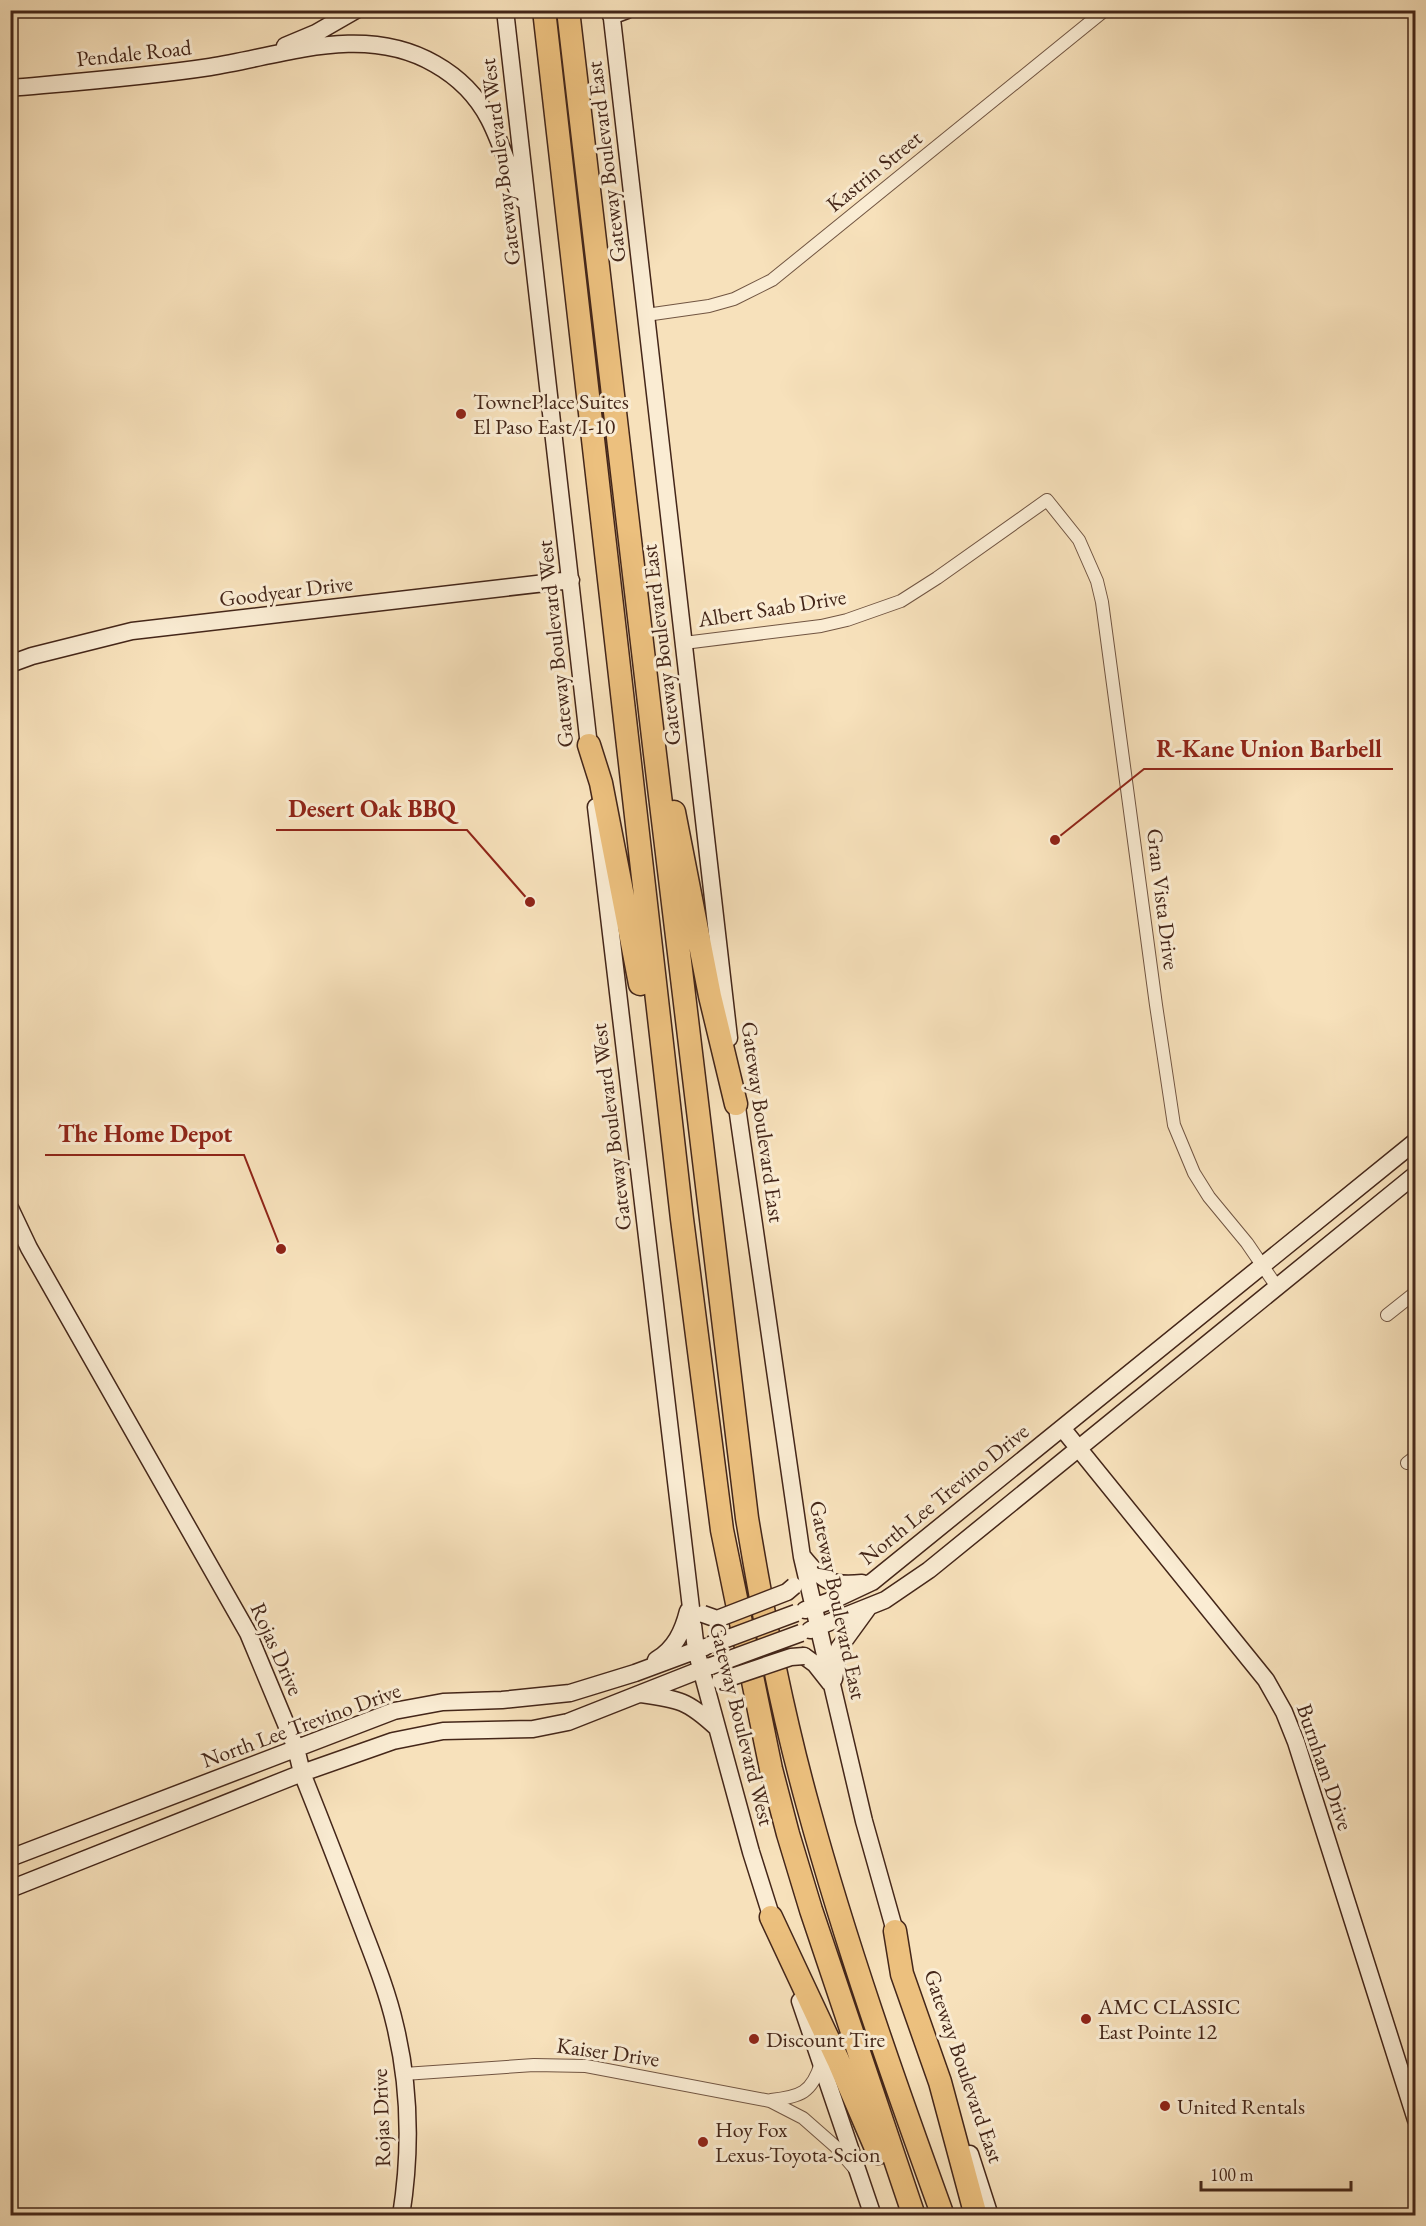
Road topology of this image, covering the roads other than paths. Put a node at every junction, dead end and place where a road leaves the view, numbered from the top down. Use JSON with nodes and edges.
{"nodes":[{"id":1,"x":356,"y":10,"type":"edge"},
{"id":2,"x":505,"y":10,"type":"edge"},
{"id":3,"x":544,"y":10,"type":"edge"},
{"id":4,"x":568,"y":10,"type":"edge"},
{"id":5,"x":1105,"y":10,"type":"edge"},
{"id":6,"x":617,"y":12,"type":"edge"},
{"id":7,"x":262,"y":56,"type":"junction"},
{"id":8,"x":10,"y":88,"type":"edge"},
{"id":9,"x":529,"y":220,"type":"junction"},
{"id":10,"x":646,"y":315,"type":"junction"},
{"id":11,"x":1047,"y":500,"type":"joint"},
{"id":12,"x":571,"y":580,"type":"junction"},
{"id":13,"x":684,"y":643,"type":"junction"},
{"id":14,"x":10,"y":664,"type":"edge"},
{"id":15,"x":589,"y":745,"type":"junction"},
{"id":16,"x":654,"y":754,"type":"junction"},
{"id":17,"x":736,"y":1104,"type":"junction"},
{"id":18,"x":1416,"y":1141,"type":"edge"},
{"id":19,"x":1416,"y":1174,"type":"edge"},
{"id":20,"x":10,"y":1208,"type":"edge"},
{"id":21,"x":682,"y":1219,"type":"junction"},
{"id":22,"x":1263,"y":1265,"type":"junction"},
{"id":23,"x":1277,"y":1287,"type":"junction"},
{"id":24,"x":1416,"y":1292,"type":"edge"},
{"id":25,"x":1387,"y":1315,"type":"dead end"},
{"id":26,"x":1062,"y":1428,"type":"junction"},
{"id":27,"x":1078,"y":1448,"type":"junction"},
{"id":28,"x":802,"y":1557,"type":"junction"},
{"id":29,"x":872,"y":1582,"type":"junction"},
{"id":30,"x":690,"y":1603,"type":"junction"},
{"id":31,"x":813,"y":1607,"type":"junction"},
{"id":32,"x":868,"y":1608,"type":"junction"},
{"id":33,"x":819,"y":1627,"type":"junction"},
{"id":34,"x":703,"y":1648,"type":"junction"},
{"id":35,"x":706,"y":1667,"type":"junction"},
{"id":36,"x":635,"y":1673,"type":"junction"},
{"id":37,"x":833,"y":1686,"type":"junction"},
{"id":38,"x":640,"y":1694,"type":"junction"},
{"id":39,"x":710,"y":1705,"type":"junction"},
{"id":40,"x":716,"y":1727,"type":"junction"},
{"id":41,"x":296,"y":1748,"type":"junction"},
{"id":42,"x":302,"y":1773,"type":"junction"},
{"id":43,"x":10,"y":1858,"type":"edge"},
{"id":44,"x":10,"y":1889,"type":"edge"},
{"id":45,"x":771,"y":1917,"type":"junction"},
{"id":46,"x":895,"y":1931,"type":"junction"},
{"id":47,"x":821,"y":2062,"type":"junction"},
{"id":48,"x":404,"y":2073,"type":"junction"},
{"id":49,"x":770,"y":2101,"type":"junction"},
{"id":50,"x":1416,"y":2120,"type":"edge"},
{"id":51,"x":858,"y":2174,"type":"junction"},
{"id":52,"x":401,"y":2216,"type":"edge"},
{"id":53,"x":873,"y":2216,"type":"edge"},
{"id":54,"x":903,"y":2216,"type":"edge"},
{"id":55,"x":914,"y":2216,"type":"edge"},
{"id":56,"x":943,"y":2216,"type":"edge"},
{"id":57,"x":976,"y":2216,"type":"edge"},
{"id":58,"x":990,"y":2216,"type":"edge"}],
"edges":[{"from":1,"to":7,"type":"main road","name":"Pendale Road"},
{"from":2,"to":9,"type":"main road","name":"Gateway Boulevard West"},
{"from":3,"to":21,"type":"highway"},
{"from":4,"to":16,"type":"highway"},
{"from":5,"to":10,"type":"street","name":"Kastrin Street"},
{"from":6,"to":10,"type":"main road","name":"Gateway Boulevard East"},
{"from":7,"to":8,"type":"main road","name":"Pendale Road"},
{"from":7,"to":9,"type":"main road","name":"Pendale Road"},
{"from":9,"to":12,"type":"main road","name":"Gateway Boulevard West"},
{"from":10,"to":13,"type":"main road","name":"Gateway Boulevard East"},
{"from":11,"to":13,"type":"street","name":"Albert Saab Drive"},
{"from":11,"to":22,"type":"street","name":"Gran Vista Drive"},
{"from":12,"to":14,"type":"main road","name":"Goodyear Drive"},
{"from":12,"to":15,"type":"main road","name":"Gateway Boulevard West"},
{"from":13,"to":17,"type":"main road","name":"Gateway Boulevard East"},
{"from":15,"to":21,"type":"highway"},
{"from":15,"to":30,"type":"main road","name":"Gateway Boulevard West"},
{"from":16,"to":17,"type":"highway"},
{"from":16,"to":56,"type":"highway"},
{"from":17,"to":28,"type":"main road","name":"Gateway Boulevard East"},
{"from":18,"to":22,"type":"main road","name":"North Lee Trevino Drive"},
{"from":19,"to":23,"type":"main road","name":"North Lee Trevino Drive"},
{"from":20,"to":41,"type":"main road","name":"Rojas Drive"},
{"from":21,"to":55,"type":"highway"},
{"from":22,"to":23,"type":"street","name":"Gran Vista Drive"},
{"from":22,"to":26,"type":"main road","name":"North Lee Trevino Drive"},
{"from":23,"to":27,"type":"main road","name":"North Lee Trevino Drive"},
{"from":24,"to":25,"type":"street"},
{"from":26,"to":27,"type":"main road","name":"Burnham Drive"},
{"from":26,"to":29,"type":"main road","name":"North Lee Trevino Drive"},
{"from":27,"to":32,"type":"main road","name":"North Lee Trevino Drive"},
{"from":27,"to":50,"type":"main road","name":"Burnham Drive"},
{"from":28,"to":29,"type":"main road"},
{"from":28,"to":30,"type":"main road","bridge":true},
{"from":28,"to":31,"type":"main road","name":"Gateway Boulevard East"},
{"from":29,"to":31,"type":"main road","name":"North Lee Trevino Drive"},
{"from":30,"to":34,"type":"main road","name":"Gateway Boulevard West"},
{"from":30,"to":36,"type":"main road"},
{"from":31,"to":33,"type":"main road","name":"Gateway Boulevard East"},
{"from":31,"to":34,"type":"main road","name":"North Lee Trevino Drive","bridge":true},
{"from":32,"to":33,"type":"main road","name":"North Lee Trevino Drive"},
{"from":32,"to":37,"type":"main road"},
{"from":33,"to":35,"type":"main road","name":"North Lee Trevino Drive","bridge":true},
{"from":33,"to":37,"type":"main road","name":"Gateway Boulevard East"},
{"from":34,"to":35,"type":"main road","name":"Gateway Boulevard West"},
{"from":34,"to":36,"type":"main road","name":"North Lee Trevino Drive"},
{"from":35,"to":38,"type":"main road","name":"North Lee Trevino Drive"},
{"from":35,"to":39,"type":"main road","name":"Gateway Boulevard West"},
{"from":36,"to":41,"type":"main road","name":"North Lee Trevino Drive"},
{"from":37,"to":39,"type":"main road","bridge":true},
{"from":37,"to":46,"type":"main road","name":"Gateway Boulevard East"},
{"from":38,"to":40,"type":"main road"},
{"from":38,"to":42,"type":"main road","name":"North Lee Trevino Drive"},
{"from":39,"to":40,"type":"main road","name":"Gateway Boulevard West"},
{"from":40,"to":45,"type":"main road","name":"Gateway Boulevard West"},
{"from":41,"to":42,"type":"main road","name":"Rojas Drive"},
{"from":41,"to":43,"type":"main road","name":"North Lee Trevino Drive"},
{"from":42,"to":44,"type":"main road","name":"North Lee Trevino Drive"},
{"from":42,"to":48,"type":"main road","name":"Rojas Drive"},
{"from":45,"to":47,"type":"main road","name":"Gateway Boulevard West"},
{"from":45,"to":54,"type":"highway"},
{"from":46,"to":57,"type":"highway"},
{"from":46,"to":58,"type":"main road","name":"Gateway Boulevard East"},
{"from":47,"to":49,"type":"street","name":"Kaiser Drive"},
{"from":47,"to":51,"type":"main road","name":"Gateway Boulevard West"},
{"from":48,"to":49,"type":"street","name":"Kaiser Drive"},
{"from":48,"to":52,"type":"main road","name":"Rojas Drive"},
{"from":49,"to":51,"type":"street","name":"Kaiser Drive"},
{"from":51,"to":53,"type":"main road","name":"Gateway Boulevard West"}]}
